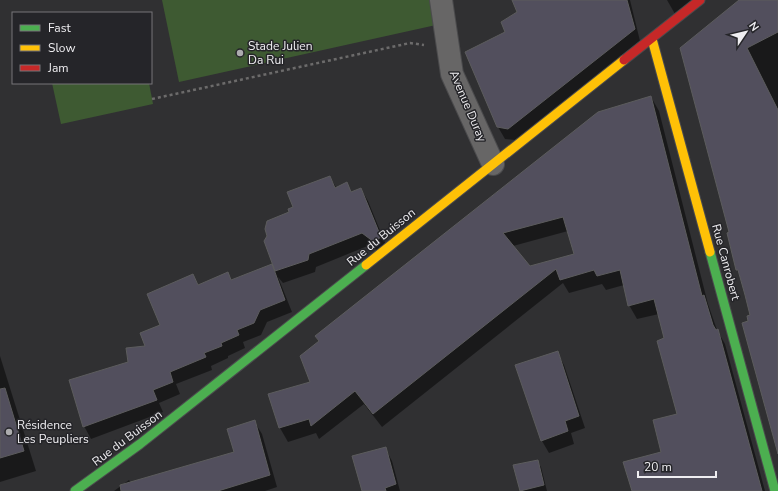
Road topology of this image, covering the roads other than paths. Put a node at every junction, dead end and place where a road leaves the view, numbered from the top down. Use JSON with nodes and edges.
{"nodes":[{"id":1,"x":441,"y":0,"type":"edge"},
{"id":2,"x":700,"y":0,"type":"edge"},
{"id":3,"x":652,"y":39,"type":"junction"},
{"id":4,"x":492,"y":164,"type":"junction"},
{"id":5,"x":75,"y":491,"type":"edge"},
{"id":6,"x":775,"y":491,"type":"edge"}],
"edges":[{"from":1,"to":4,"type":"street","name":"Avenue Duray"},
{"from":2,"to":3,"type":"street","name":"Rue du Buisson"},
{"from":3,"to":4,"type":"street","name":"Rue du Buisson"},
{"from":3,"to":6,"type":"street","name":"Rue Canrobert"},
{"from":4,"to":5,"type":"street","name":"Rue du Buisson"}]}
